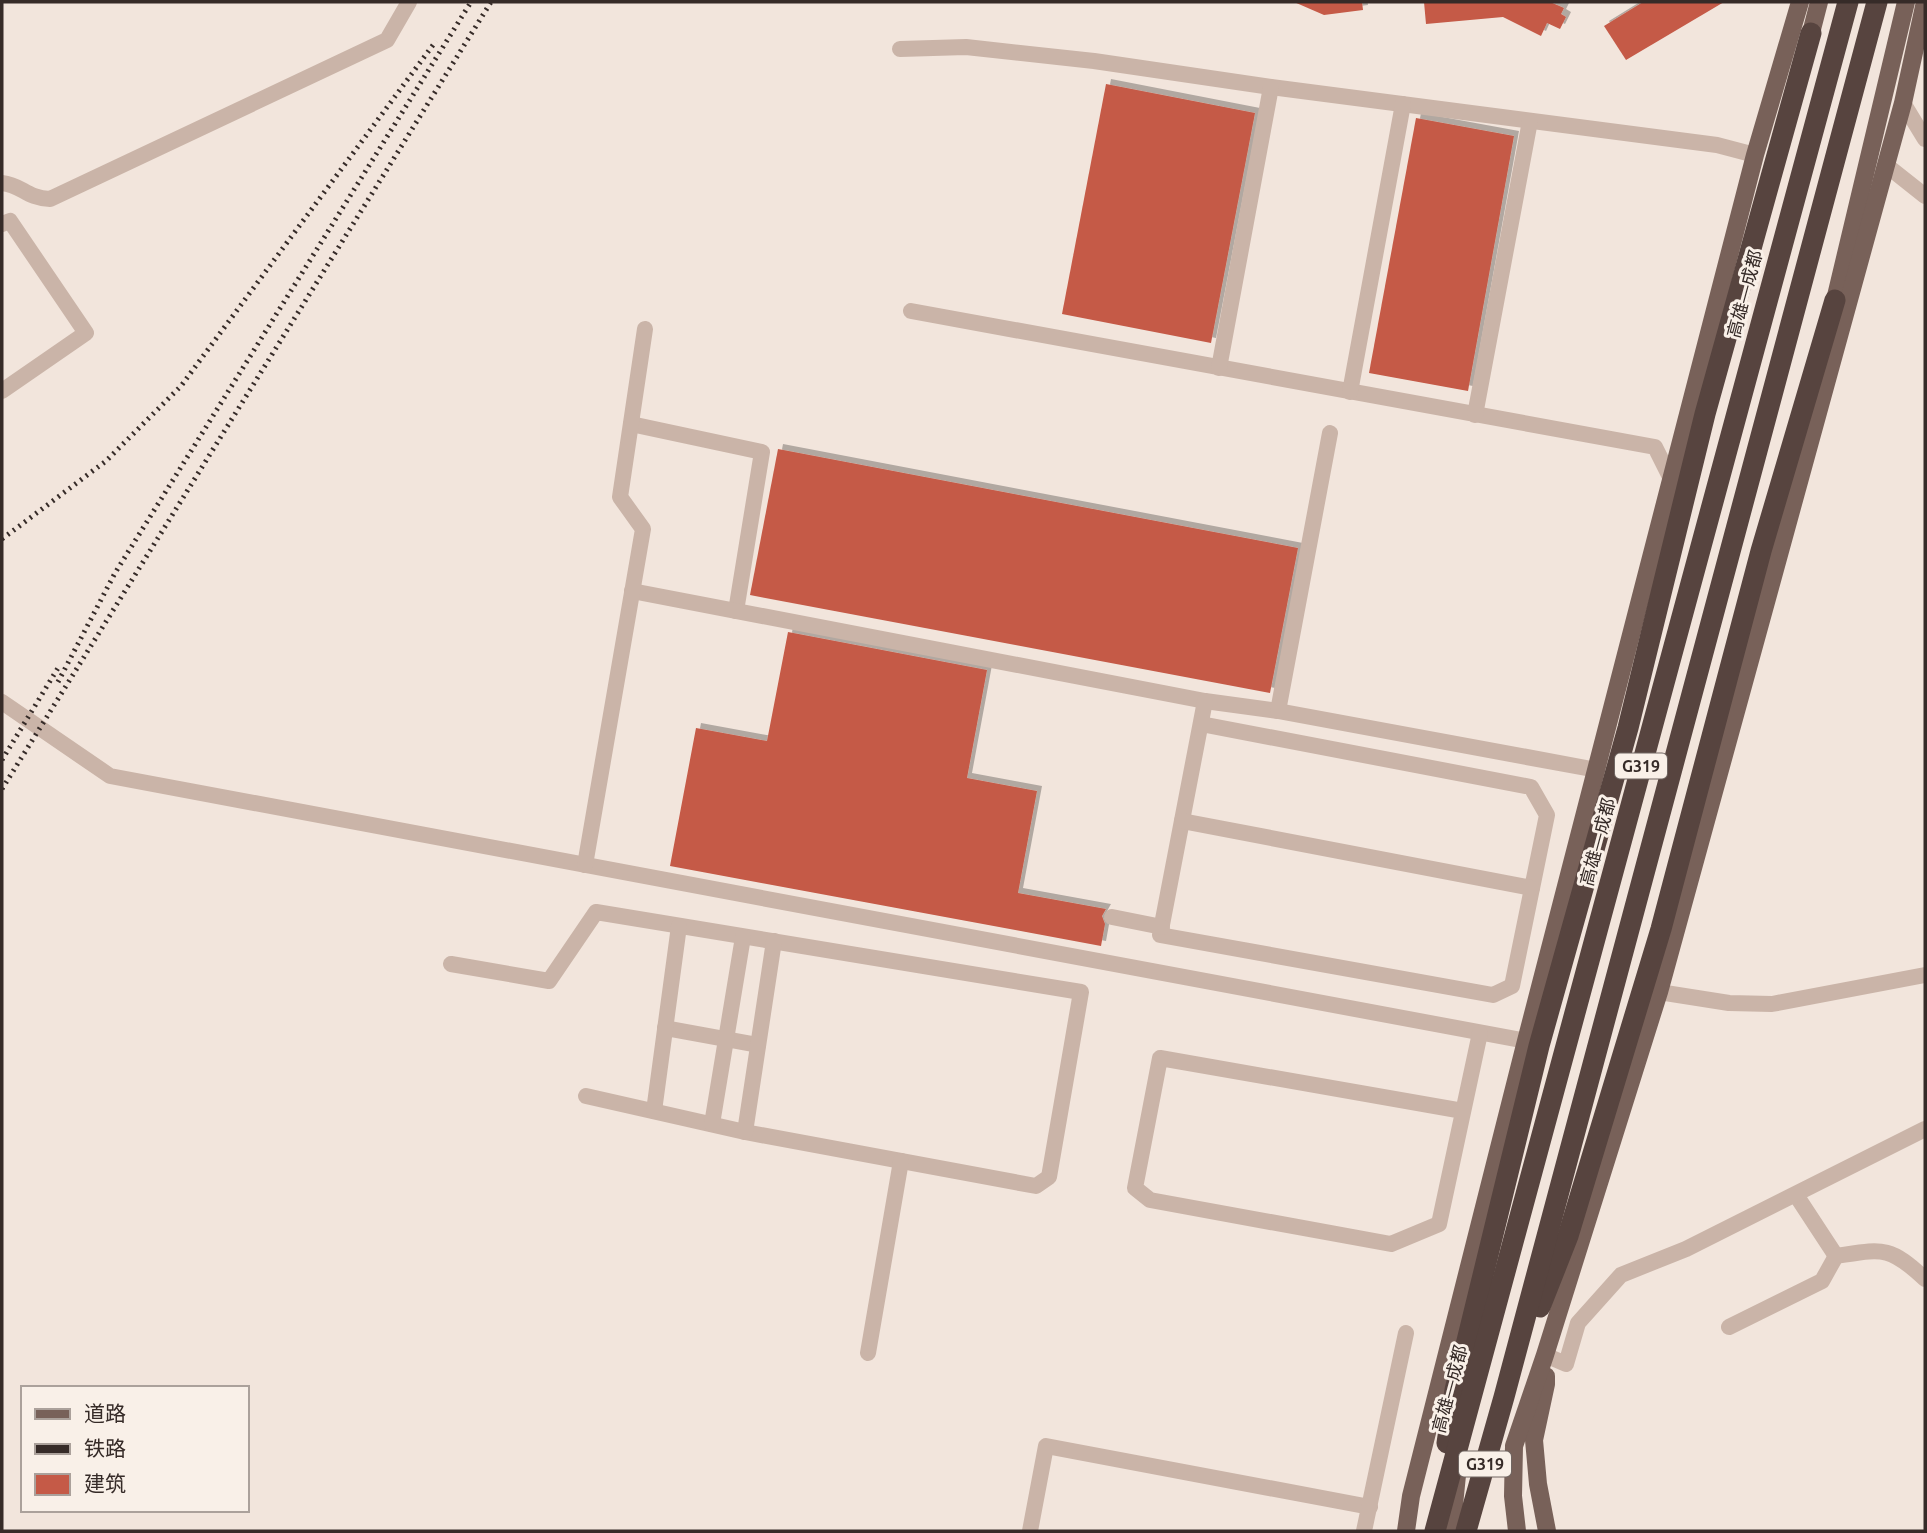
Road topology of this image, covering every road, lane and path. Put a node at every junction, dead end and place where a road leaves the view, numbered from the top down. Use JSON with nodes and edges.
{"nodes":[{"id":1,"x":409,"y":2,"type":"edge"},
{"id":2,"x":1800,"y":2,"type":"edge"},
{"id":3,"x":1819,"y":2,"type":"edge"},
{"id":4,"x":1838,"y":2,"type":"edge"},
{"id":5,"x":1848,"y":2,"type":"edge"},
{"id":6,"x":1877,"y":2,"type":"edge"},
{"id":7,"x":1906,"y":2,"type":"edge"},
{"id":8,"x":1925,"y":2,"type":"edge"},
{"id":9,"x":1811,"y":33,"type":"joint"},
{"id":10,"x":900,"y":49,"type":"dead end"},
{"id":11,"x":1271,"y":87,"type":"junction"},
{"id":12,"x":1903,"y":103,"type":"junction"},
{"id":13,"x":1403,"y":104,"type":"junction"},
{"id":14,"x":1530,"y":121,"type":"junction"},
{"id":15,"x":1925,"y":139,"type":"edge"},
{"id":16,"x":1755,"y":155,"type":"junction"},
{"id":17,"x":1886,"y":165,"type":"junction"},
{"id":18,"x":2,"y":183,"type":"edge"},
{"id":19,"x":1925,"y":196,"type":"edge"},
{"id":20,"x":2,"y":224,"type":"edge"},
{"id":21,"x":1835,"y":300,"type":"joint"},
{"id":22,"x":911,"y":311,"type":"dead end"},
{"id":23,"x":645,"y":329,"type":"dead end"},
{"id":24,"x":1219,"y":368,"type":"junction"},
{"id":25,"x":2,"y":391,"type":"edge"},
{"id":26,"x":1350,"y":392,"type":"junction"},
{"id":27,"x":1475,"y":415,"type":"junction"},
{"id":28,"x":631,"y":424,"type":"junction"},
{"id":29,"x":1330,"y":433,"type":"dead end"},
{"id":30,"x":1671,"y":479,"type":"junction"},
{"id":31,"x":632,"y":591,"type":"junction"},
{"id":32,"x":736,"y":611,"type":"junction"},
{"id":33,"x":1205,"y":701,"type":"junction"},
{"id":34,"x":3,"y":703,"type":"edge"},
{"id":35,"x":1278,"y":711,"type":"junction"},
{"id":36,"x":1201,"y":724,"type":"junction"},
{"id":37,"x":1597,"y":770,"type":"junction"},
{"id":38,"x":1182,"y":821,"type":"junction"},
{"id":39,"x":584,"y":865,"type":"junction"},
{"id":40,"x":1532,"y":888,"type":"junction"},
{"id":41,"x":1112,"y":917,"type":"dead end"},
{"id":42,"x":679,"y":926,"type":"junction"},
{"id":43,"x":1162,"y":927,"type":"junction"},
{"id":44,"x":743,"y":937,"type":"junction"},
{"id":45,"x":774,"y":942,"type":"junction"},
{"id":46,"x":451,"y":964,"type":"dead end"},
{"id":47,"x":1925,"y":975,"type":"edge"},
{"id":48,"x":1659,"y":992,"type":"junction"},
{"id":49,"x":665,"y":1028,"type":"junction"},
{"id":50,"x":1480,"y":1033,"type":"junction"},
{"id":51,"x":726,"y":1039,"type":"junction"},
{"id":52,"x":1525,"y":1041,"type":"junction"},
{"id":53,"x":758,"y":1045,"type":"junction"},
{"id":54,"x":586,"y":1096,"type":"dead end"},
{"id":55,"x":654,"y":1111,"type":"junction"},
{"id":56,"x":1463,"y":1111,"type":"junction"},
{"id":57,"x":712,"y":1124,"type":"junction"},
{"id":58,"x":1925,"y":1129,"type":"edge"},
{"id":59,"x":746,"y":1132,"type":"junction"},
{"id":60,"x":901,"y":1161,"type":"junction"},
{"id":61,"x":1796,"y":1195,"type":"junction"},
{"id":62,"x":1836,"y":1256,"type":"junction"},
{"id":63,"x":1925,"y":1279,"type":"edge"},
{"id":64,"x":1729,"y":1327,"type":"dead end"},
{"id":65,"x":1406,"y":1333,"type":"dead end"},
{"id":66,"x":868,"y":1353,"type":"dead end"},
{"id":67,"x":1545,"y":1355,"type":"junction"},
{"id":68,"x":1504,"y":1397,"type":"junction"},
{"id":69,"x":1370,"y":1507,"type":"junction"},
{"id":70,"x":1030,"y":1531,"type":"edge"},
{"id":71,"x":1364,"y":1531,"type":"edge"},
{"id":72,"x":1406,"y":1531,"type":"edge"},
{"id":73,"x":1434,"y":1531,"type":"edge"},
{"id":74,"x":1455,"y":1531,"type":"edge"},
{"id":75,"x":1466,"y":1531,"type":"edge"},
{"id":76,"x":1517,"y":1531,"type":"edge"},
{"id":77,"x":1547,"y":1531,"type":"edge"}],
"edges":[{"from":1,"to":18,"type":"street"},
{"from":2,"to":16,"type":"main road"},
{"from":3,"to":9,"type":"main road"},
{"from":4,"to":74,"type":"main road"},
{"from":5,"to":73,"type":"highway","name":"高雄—成都","number":"G319"},
{"from":6,"to":68,"type":"highway","number":"G319"},
{"from":7,"to":21,"type":"main road"},
{"from":8,"to":12,"type":"main road"},
{"from":9,"to":73,"type":"highway"},
{"from":10,"to":11,"type":"street"},
{"from":11,"to":13,"type":"street"},
{"from":11,"to":24,"type":"street"},
{"from":12,"to":15,"type":"street"},
{"from":12,"to":17,"type":"main road"},
{"from":13,"to":14,"type":"street"},
{"from":13,"to":26,"type":"street"},
{"from":14,"to":16,"type":"street"},
{"from":14,"to":27,"type":"street"},
{"from":16,"to":30,"type":"main road"},
{"from":17,"to":19,"type":"street"},
{"from":17,"to":48,"type":"main road"},
{"from":20,"to":25,"type":"street"},
{"from":21,"to":68,"type":"highway"},
{"from":22,"to":24,"type":"street"},
{"from":23,"to":28,"type":"street"},
{"from":24,"to":26,"type":"street"},
{"from":26,"to":27,"type":"street"},
{"from":27,"to":30,"type":"street"},
{"from":28,"to":31,"type":"street"},
{"from":28,"to":32,"type":"street"},
{"from":29,"to":35,"type":"street"},
{"from":30,"to":37,"type":"main road"},
{"from":31,"to":32,"type":"street"},
{"from":31,"to":39,"type":"street"},
{"from":32,"to":33,"type":"street"},
{"from":33,"to":35,"type":"street"},
{"from":33,"to":36,"type":"street"},
{"from":34,"to":39,"type":"street"},
{"from":35,"to":37,"type":"street"},
{"from":36,"to":38,"type":"street"},
{"from":36,"to":40,"type":"street"},
{"from":37,"to":52,"type":"main road"},
{"from":38,"to":40,"type":"street"},
{"from":38,"to":43,"type":"street"},
{"from":39,"to":50,"type":"street"},
{"from":40,"to":43,"type":"street"},
{"from":41,"to":43,"type":"street"},
{"from":42,"to":44,"type":"street"},
{"from":42,"to":46,"type":"street"},
{"from":42,"to":49,"type":"street"},
{"from":44,"to":45,"type":"street"},
{"from":44,"to":51,"type":"street"},
{"from":45,"to":53,"type":"street"},
{"from":45,"to":60,"type":"street"},
{"from":47,"to":48,"type":"street"},
{"from":48,"to":67,"type":"main road"},
{"from":49,"to":51,"type":"street"},
{"from":49,"to":55,"type":"street"},
{"from":50,"to":52,"type":"street"},
{"from":50,"to":56,"type":"street"},
{"from":51,"to":53,"type":"street"},
{"from":51,"to":57,"type":"street"},
{"from":52,"to":72,"type":"main road"},
{"from":53,"to":59,"type":"street"},
{"from":54,"to":55,"type":"street"},
{"from":55,"to":57,"type":"street"},
{"from":56,"to":56,"type":"street"},
{"from":57,"to":59,"type":"street"},
{"from":58,"to":61,"type":"street"},
{"from":59,"to":60,"type":"street"},
{"from":60,"to":66,"type":"street"},
{"from":61,"to":62,"type":"street"},
{"from":61,"to":67,"type":"street"},
{"from":62,"to":63,"type":"street"},
{"from":62,"to":64,"type":"street"},
{"from":65,"to":69,"type":"street"},
{"from":67,"to":76,"type":"main road"},
{"from":67,"to":77,"type":"main road"},
{"from":68,"to":75,"type":"highway","number":"G319"},
{"from":69,"to":70,"type":"street"},
{"from":69,"to":71,"type":"street"}]}
